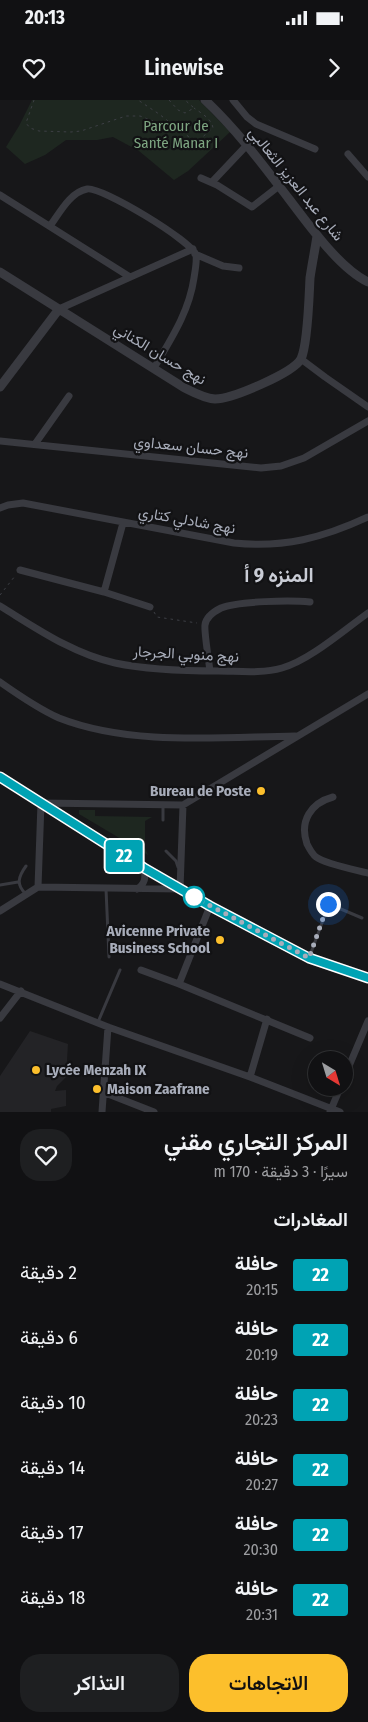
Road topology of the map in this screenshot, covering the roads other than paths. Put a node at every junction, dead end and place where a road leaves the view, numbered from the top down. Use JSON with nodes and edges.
{"nodes":[{"id":1,"x":206,"y":100,"type":"edge"},
{"id":2,"x":233,"y":100,"type":"edge"},
{"id":3,"x":247,"y":145,"type":"junction"},
{"id":4,"x":315,"y":148,"type":"dead end"},
{"id":5,"x":348,"y":154,"type":"dead end"},
{"id":6,"x":368,"y":177,"type":"edge"},
{"id":7,"x":201,"y":178,"type":"dead end"},
{"id":8,"x":212,"y":182,"type":"junction"},
{"id":9,"x":279,"y":186,"type":"junction"},
{"id":10,"x":0,"y":195,"type":"edge"},
{"id":11,"x":50,"y":226,"type":"junction"},
{"id":12,"x":317,"y":236,"type":"junction"},
{"id":13,"x":194,"y":252,"type":"junction"},
{"id":14,"x":239,"y":268,"type":"dead end"},
{"id":15,"x":0,"y":272,"type":"edge"},
{"id":16,"x":130,"y":277,"type":"junction"},
{"id":17,"x":368,"y":282,"type":"edge"},
{"id":18,"x":59,"y":309,"type":"junction"},
{"id":19,"x":301,"y":359,"type":"junction"},
{"id":20,"x":154,"y":368,"type":"junction"},
{"id":21,"x":0,"y":372,"type":"edge"},
{"id":22,"x":8,"y":378,"type":"junction"},
{"id":23,"x":0,"y":387,"type":"edge"},
{"id":24,"x":69,"y":396,"type":"dead end"},
{"id":25,"x":368,"y":408,"type":"edge"},
{"id":26,"x":368,"y":421,"type":"edge"},
{"id":27,"x":0,"y":441,"type":"edge"},
{"id":28,"x":35,"y":444,"type":"junction"},
{"id":29,"x":0,"y":508,"type":"edge"},
{"id":30,"x":368,"y":517,"type":"edge"},
{"id":31,"x":123,"y":523,"type":"junction"},
{"id":32,"x":20,"y":570,"type":"road end"},
{"id":33,"x":104,"y":592,"type":"junction"},
{"id":34,"x":310,"y":602,"type":"dead end"},
{"id":35,"x":0,"y":606,"type":"edge"},
{"id":36,"x":150,"y":607,"type":"road end"},
{"id":37,"x":368,"y":613,"type":"edge"},
{"id":38,"x":210,"y":671,"type":"junction"},
{"id":39,"x":0,"y":682,"type":"edge"},
{"id":40,"x":368,"y":694,"type":"edge"},
{"id":41,"x":296,"y":736,"type":"junction"},
{"id":42,"x":0,"y":777,"type":"edge"},
{"id":43,"x":333,"y":797,"type":"dead end"},
{"id":44,"x":41,"y":803,"type":"junction"},
{"id":45,"x":163,"y":805,"type":"junction"},
{"id":46,"x":183,"y":805,"type":"junction"},
{"id":47,"x":163,"y":820,"type":"dead end"},
{"id":48,"x":166,"y":851,"type":"dead end"},
{"id":49,"x":26,"y":866,"type":"dead end"},
{"id":50,"x":144,"y":868,"type":"junction"},
{"id":51,"x":180,"y":872,"type":"junction"},
{"id":52,"x":368,"y":873,"type":"edge"},
{"id":53,"x":18,"y":882,"type":"junction"},
{"id":54,"x":0,"y":885,"type":"edge"},
{"id":55,"x":38,"y":887,"type":"junction"},
{"id":56,"x":106,"y":889,"type":"junction"},
{"id":57,"x":137,"y":889,"type":"junction"},
{"id":58,"x":180,"y":889,"type":"junction"},
{"id":59,"x":27,"y":894,"type":"junction"},
{"id":60,"x":210,"y":906,"type":"junction"},
{"id":61,"x":0,"y":911,"type":"edge"},
{"id":62,"x":362,"y":918,"type":"dead end"},
{"id":63,"x":109,"y":957,"type":"dead end"},
{"id":64,"x":309,"y":958,"type":"junction"},
{"id":65,"x":120,"y":970,"type":"dead end"},
{"id":66,"x":141,"y":970,"type":"dead end"},
{"id":67,"x":368,"y":978,"type":"edge"},
{"id":68,"x":0,"y":984,"type":"edge"},
{"id":69,"x":180,"y":984,"type":"junction"},
{"id":70,"x":21,"y":991,"type":"junction"},
{"id":71,"x":0,"y":1018,"type":"edge"},
{"id":72,"x":267,"y":1020,"type":"junction"},
{"id":73,"x":98,"y":1023,"type":"junction"},
{"id":74,"x":367,"y":1024,"type":"edge"},
{"id":75,"x":108,"y":1027,"type":"junction"},
{"id":76,"x":310,"y":1038,"type":"dead end"},
{"id":77,"x":353,"y":1057,"type":"edge"},
{"id":78,"x":250,"y":1077,"type":"junction"},
{"id":79,"x":103,"y":1092,"type":"junction"},
{"id":80,"x":337,"y":1096,"type":"edge"},
{"id":81,"x":330,"y":1111,"type":"edge"},
{"id":82,"x":102,"y":1112,"type":"edge"},
{"id":83,"x":154,"y":1112,"type":"edge"},
{"id":84,"x":340,"y":1112,"type":"edge"}],
"edges":[{"from":1,"to":3,"type":"street","name":"شارع عبد العزيز الثعالبي"},
{"from":2,"to":4,"type":"street"},
{"from":3,"to":8,"type":"street"},
{"from":3,"to":9,"type":"street","name":"شارع عبد العزيز الثعالبي"},
{"from":5,"to":6,"type":"street"},
{"from":7,"to":8,"type":"street"},
{"from":8,"to":9,"type":"street"},
{"from":9,"to":12,"type":"street","name":"شارع عبد العزيز الثعالبي"},
{"from":10,"to":11,"type":"street"},
{"from":11,"to":13,"type":"street"},
{"from":11,"to":16,"type":"street"},
{"from":12,"to":17,"type":"street","name":"شارع عبد العزيز الثعالبي"},
{"from":12,"to":19,"type":"street"},
{"from":13,"to":14,"type":"street"},
{"from":13,"to":16,"type":"street"},
{"from":13,"to":20,"type":"street"},
{"from":15,"to":18,"type":"street","name":"نهج حسان الكناني"},
{"from":16,"to":18,"type":"street"},
{"from":18,"to":20,"type":"street","name":"نهج حسان الكناني"},
{"from":18,"to":22,"type":"street"},
{"from":19,"to":20,"type":"street","name":"نهج حسان الكناني"},
{"from":19,"to":25,"type":"street"},
{"from":21,"to":22,"type":"street"},
{"from":22,"to":23,"type":"street"},
{"from":24,"to":28,"type":"street"},
{"from":26,"to":28,"type":"street","name":"نهج حسان سعداوي"},
{"from":27,"to":28,"type":"street","name":"نهج حسان سعداوي"},
{"from":29,"to":31,"type":"street","name":"نهج شادلي كتاري"},
{"from":30,"to":31,"type":"street","name":"نهج شادلي كتاري"},
{"from":31,"to":33,"type":"street"},
{"from":32,"to":33,"type":"street"},
{"from":33,"to":36,"type":"street"},
{"from":34,"to":38,"type":"street"},
{"from":35,"to":38,"type":"street","name":"نهج منوبي الجرجار"},
{"from":37,"to":38,"type":"street","name":"نهج منوبي الجرجار"},
{"from":39,"to":41,"type":"street"},
{"from":40,"to":41,"type":"street"},
{"from":41,"to":46,"type":"street"},
{"from":42,"to":44,"type":"street"},
{"from":43,"to":52,"type":"street"},
{"from":44,"to":45,"type":"street"},
{"from":44,"to":50,"type":"street"},
{"from":44,"to":55,"type":"street"},
{"from":45,"to":46,"type":"street"},
{"from":45,"to":47,"type":"lane"},
{"from":46,"to":51,"type":"street"},
{"from":48,"to":51,"type":"lane"},
{"from":49,"to":53,"type":"lane"},
{"from":50,"to":57,"type":"street"},
{"from":50,"to":58,"type":"street"},
{"from":51,"to":58,"type":"street"},
{"from":53,"to":54,"type":"lane"},
{"from":53,"to":59,"type":"lane"},
{"from":55,"to":56,"type":"street"},
{"from":55,"to":59,"type":"street"},
{"from":56,"to":57,"type":"street"},
{"from":56,"to":63,"type":"lane"},
{"from":57,"to":58,"type":"street"},
{"from":58,"to":60,"type":"street"},
{"from":59,"to":61,"type":"street"},
{"from":60,"to":64,"type":"street"},
{"from":60,"to":69,"type":"street"},
{"from":62,"to":64,"type":"lane"},
{"from":64,"to":67,"type":"street"},
{"from":65,"to":73,"type":"lane"},
{"from":66,"to":69,"type":"street"},
{"from":68,"to":70,"type":"street"},
{"from":69,"to":72,"type":"street"},
{"from":70,"to":71,"type":"street"},
{"from":70,"to":73,"type":"street"},
{"from":72,"to":76,"type":"street"},
{"from":72,"to":78,"type":"street"},
{"from":73,"to":75,"type":"street"},
{"from":74,"to":77,"type":"street"},
{"from":75,"to":78,"type":"street"},
{"from":75,"to":79,"type":"street"},
{"from":78,"to":81,"type":"street"},
{"from":79,"to":82,"type":"street"},
{"from":79,"to":83,"type":"street"},
{"from":80,"to":81,"type":"street"},
{"from":81,"to":84,"type":"street"}]}
